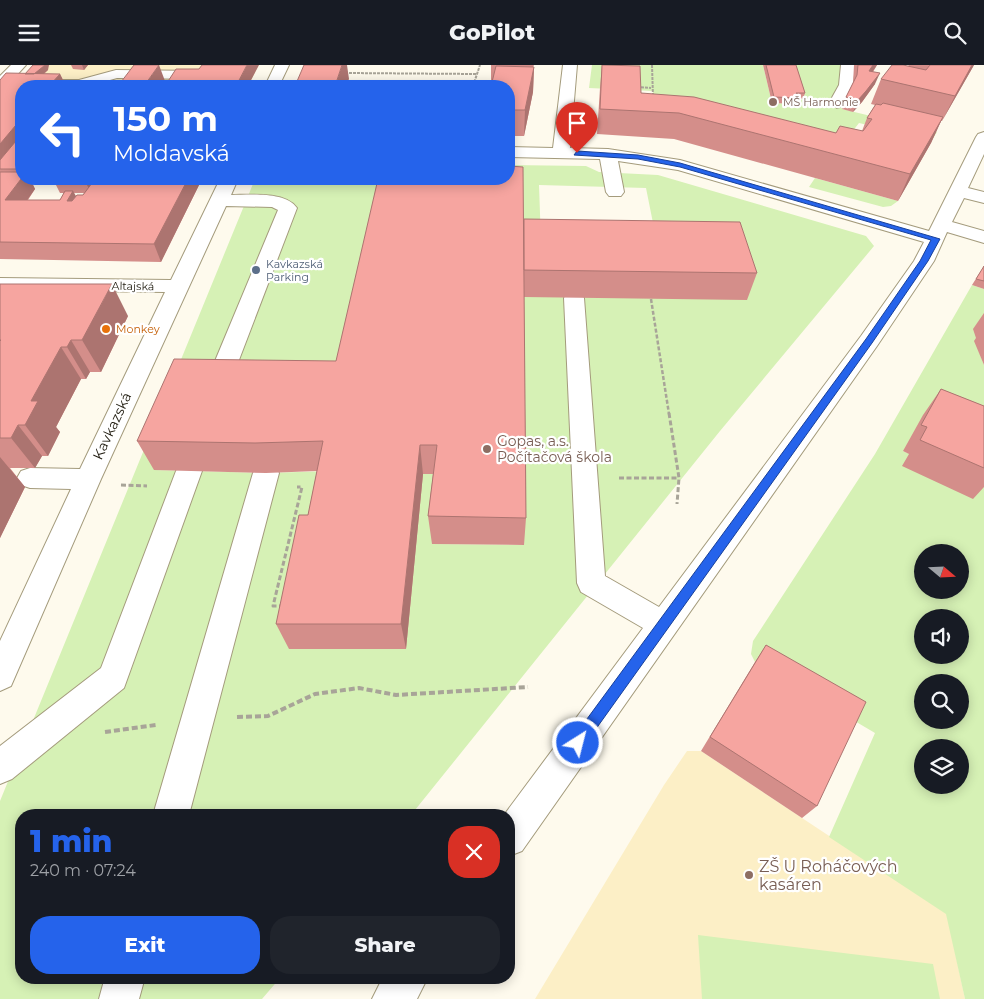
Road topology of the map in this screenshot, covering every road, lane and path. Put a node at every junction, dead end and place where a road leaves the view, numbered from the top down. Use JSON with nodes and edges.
{"nodes":[{"id":1,"x":19,"y":65,"type":"edge"},
{"id":2,"x":282,"y":65,"type":"edge"},
{"id":3,"x":480,"y":65,"type":"edge"},
{"id":4,"x":570,"y":65,"type":"edge"},
{"id":5,"x":652,"y":65,"type":"edge"},
{"id":6,"x":848,"y":65,"type":"edge"},
{"id":7,"x":340,"y":73,"type":"edge"},
{"id":8,"x":116,"y":74,"type":"junction"},
{"id":9,"x":477,"y":74,"type":"junction"},
{"id":10,"x":202,"y":75,"type":"edge"},
{"id":11,"x":94,"y":80,"type":"edge"},
{"id":12,"x":112,"y":80,"type":"edge"},
{"id":13,"x":174,"y":80,"type":"edge"},
{"id":14,"x":275,"y":80,"type":"edge"},
{"id":15,"x":475,"y":80,"type":"edge"},
{"id":16,"x":0,"y":85,"type":"edge"},
{"id":17,"x":15,"y":85,"type":"edge"},
{"id":18,"x":632,"y":87,"type":"edge"},
{"id":19,"x":651,"y":88,"type":"junction"},
{"id":20,"x":654,"y":103,"type":"edge"},
{"id":21,"x":837,"y":103,"type":"dead end"},
{"id":22,"x":984,"y":137,"type":"edge"},
{"id":23,"x":515,"y":152,"type":"edge"},
{"id":24,"x":561,"y":153,"type":"junction"},
{"id":25,"x":608,"y":154,"type":"junction"},
{"id":26,"x":224,"y":189,"type":"edge"},
{"id":27,"x":959,"y":191,"type":"junction"},
{"id":28,"x":615,"y":192,"type":"dead end"},
{"id":29,"x":984,"y":198,"type":"edge"},
{"id":30,"x":939,"y":232,"type":"junction"},
{"id":31,"x":984,"y":237,"type":"edge"},
{"id":32,"x":0,"y":284,"type":"edge"},
{"id":33,"x":176,"y":287,"type":"junction"},
{"id":34,"x":574,"y":298,"type":"edge"},
{"id":35,"x":651,"y":299,"type":"edge"},
{"id":36,"x":222,"y":373,"type":"edge"},
{"id":37,"x":189,"y":471,"type":"edge"},
{"id":38,"x":266,"y":473,"type":"edge"},
{"id":39,"x":30,"y":478,"type":"dead end"},
{"id":40,"x":678,"y":478,"type":"junction"},
{"id":41,"x":88,"y":479,"type":"junction"},
{"id":42,"x":610,"y":479,"type":"dead end"},
{"id":43,"x":130,"y":485,"type":"dead end"},
{"id":44,"x":154,"y":486,"type":"edge"},
{"id":45,"x":677,"y":504,"type":"dead end"},
{"id":46,"x":664,"y":625,"type":"junction"},
{"id":47,"x":0,"y":676,"type":"edge"},
{"id":48,"x":528,"y":687,"type":"dead end"},
{"id":49,"x":59,"y":720,"type":"junction"},
{"id":50,"x":197,"y":720,"type":"junction"},
{"id":51,"x":0,"y":767,"type":"edge"},
{"id":52,"x":173,"y":809,"type":"edge"},
{"id":53,"x":515,"y":830,"type":"edge"},
{"id":54,"x":123,"y":984,"type":"edge"},
{"id":55,"x":403,"y":984,"type":"edge"},
{"id":56,"x":119,"y":999,"type":"edge"},
{"id":57,"x":392,"y":999,"type":"edge"}],
"edges":[{"from":1,"to":16,"type":"street"},
{"from":2,"to":14,"type":"street"},
{"from":3,"to":9,"type":"path"},
{"from":4,"to":24,"type":"street"},
{"from":5,"to":19,"type":"path"},
{"from":6,"to":21,"type":"street"},
{"from":7,"to":9,"type":"path"},
{"from":8,"to":11,"type":"street"},
{"from":8,"to":12,"type":"street"},
{"from":8,"to":13,"type":"street"},
{"from":9,"to":15,"type":"path"},
{"from":10,"to":13,"type":"street"},
{"from":16,"to":17,"type":"street"},
{"from":18,"to":19,"type":"path"},
{"from":19,"to":20,"type":"path"},
{"from":22,"to":27,"type":"street"},
{"from":23,"to":24,"type":"street"},
{"from":24,"to":25,"type":"street"},
{"from":25,"to":28,"type":"street"},
{"from":25,"to":30,"type":"street"},
{"from":26,"to":33,"type":"street","name":"Kavkazská"},
{"from":26,"to":36,"type":"street"},
{"from":27,"to":29,"type":"street"},
{"from":27,"to":30,"type":"street"},
{"from":30,"to":31,"type":"street"},
{"from":30,"to":46,"type":"street"},
{"from":32,"to":33,"type":"street","name":"Altajská"},
{"from":33,"to":41,"type":"street","name":"Kavkazská"},
{"from":34,"to":46,"type":"street"},
{"from":35,"to":40,"type":"path"},
{"from":37,"to":49,"type":"street"},
{"from":38,"to":50,"type":"street"},
{"from":39,"to":41,"type":"street"},
{"from":40,"to":42,"type":"path"},
{"from":40,"to":45,"type":"path"},
{"from":41,"to":47,"type":"street","name":"Kavkazská"},
{"from":43,"to":44,"type":"path"},
{"from":46,"to":53,"type":"street"},
{"from":48,"to":50,"type":"path"},
{"from":49,"to":50,"type":"path"},
{"from":49,"to":51,"type":"street"},
{"from":50,"to":52,"type":"street"},
{"from":54,"to":56,"type":"street"},
{"from":55,"to":57,"type":"street"}]}
